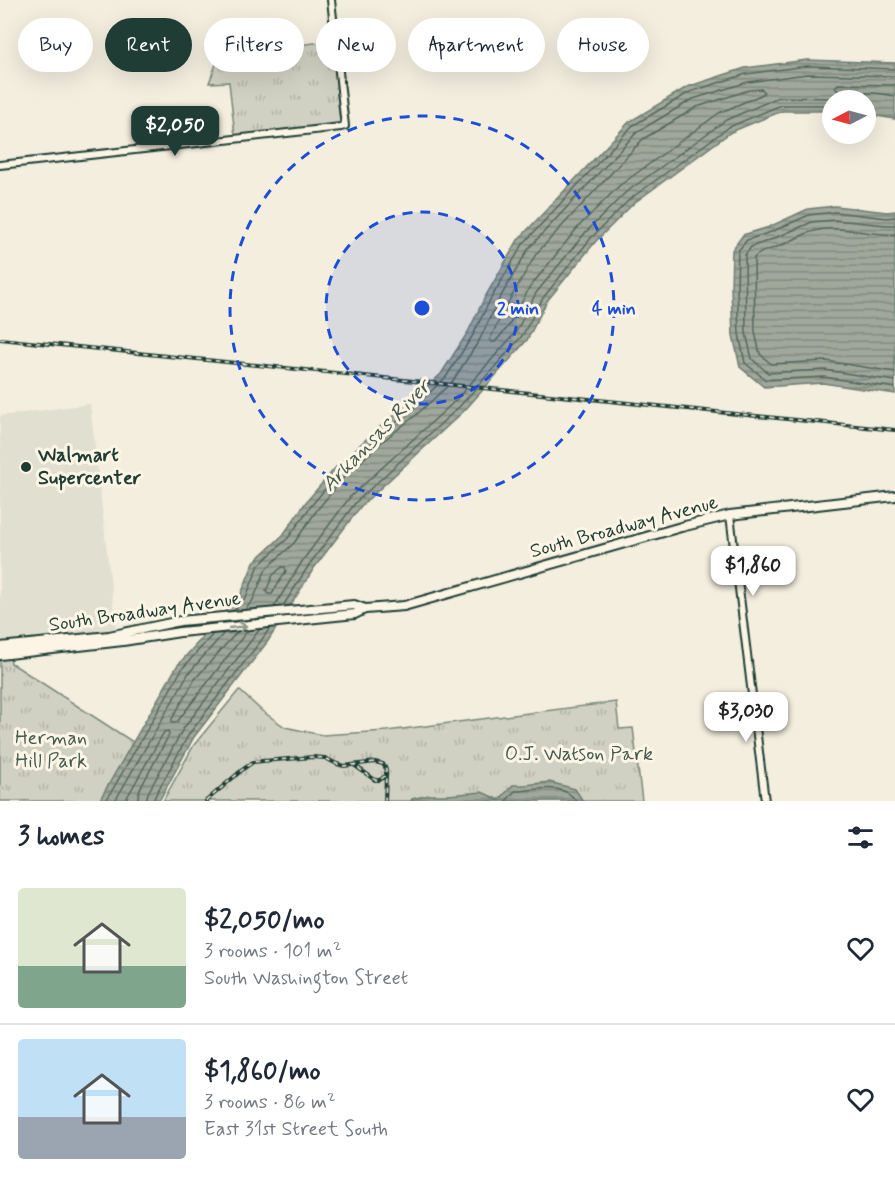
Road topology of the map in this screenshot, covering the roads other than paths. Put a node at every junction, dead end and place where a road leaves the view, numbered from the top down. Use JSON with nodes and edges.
{"nodes":[{"id":1,"x":331,"y":0,"type":"edge"},
{"id":2,"x":0,"y":165,"type":"edge"},
{"id":3,"x":895,"y":496,"type":"edge"},
{"id":4,"x":730,"y":515,"type":"junction"},
{"id":5,"x":365,"y":609,"type":"junction"},
{"id":6,"x":0,"y":647,"type":"edge"},
{"id":7,"x":0,"y":655,"type":"edge"},
{"id":8,"x":765,"y":801,"type":"edge"}],
"edges":[{"from":1,"to":2,"type":"street"},
{"from":3,"to":4,"type":"main road","name":"South Broadway Avenue"},
{"from":4,"to":5,"type":"main road","name":"South Broadway Avenue"},
{"from":4,"to":8,"type":"street"},
{"from":5,"to":6,"type":"main road","name":"South Broadway Avenue"},
{"from":7,"to":5,"type":"main road","name":"South Broadway Avenue","one_way":true}]}
